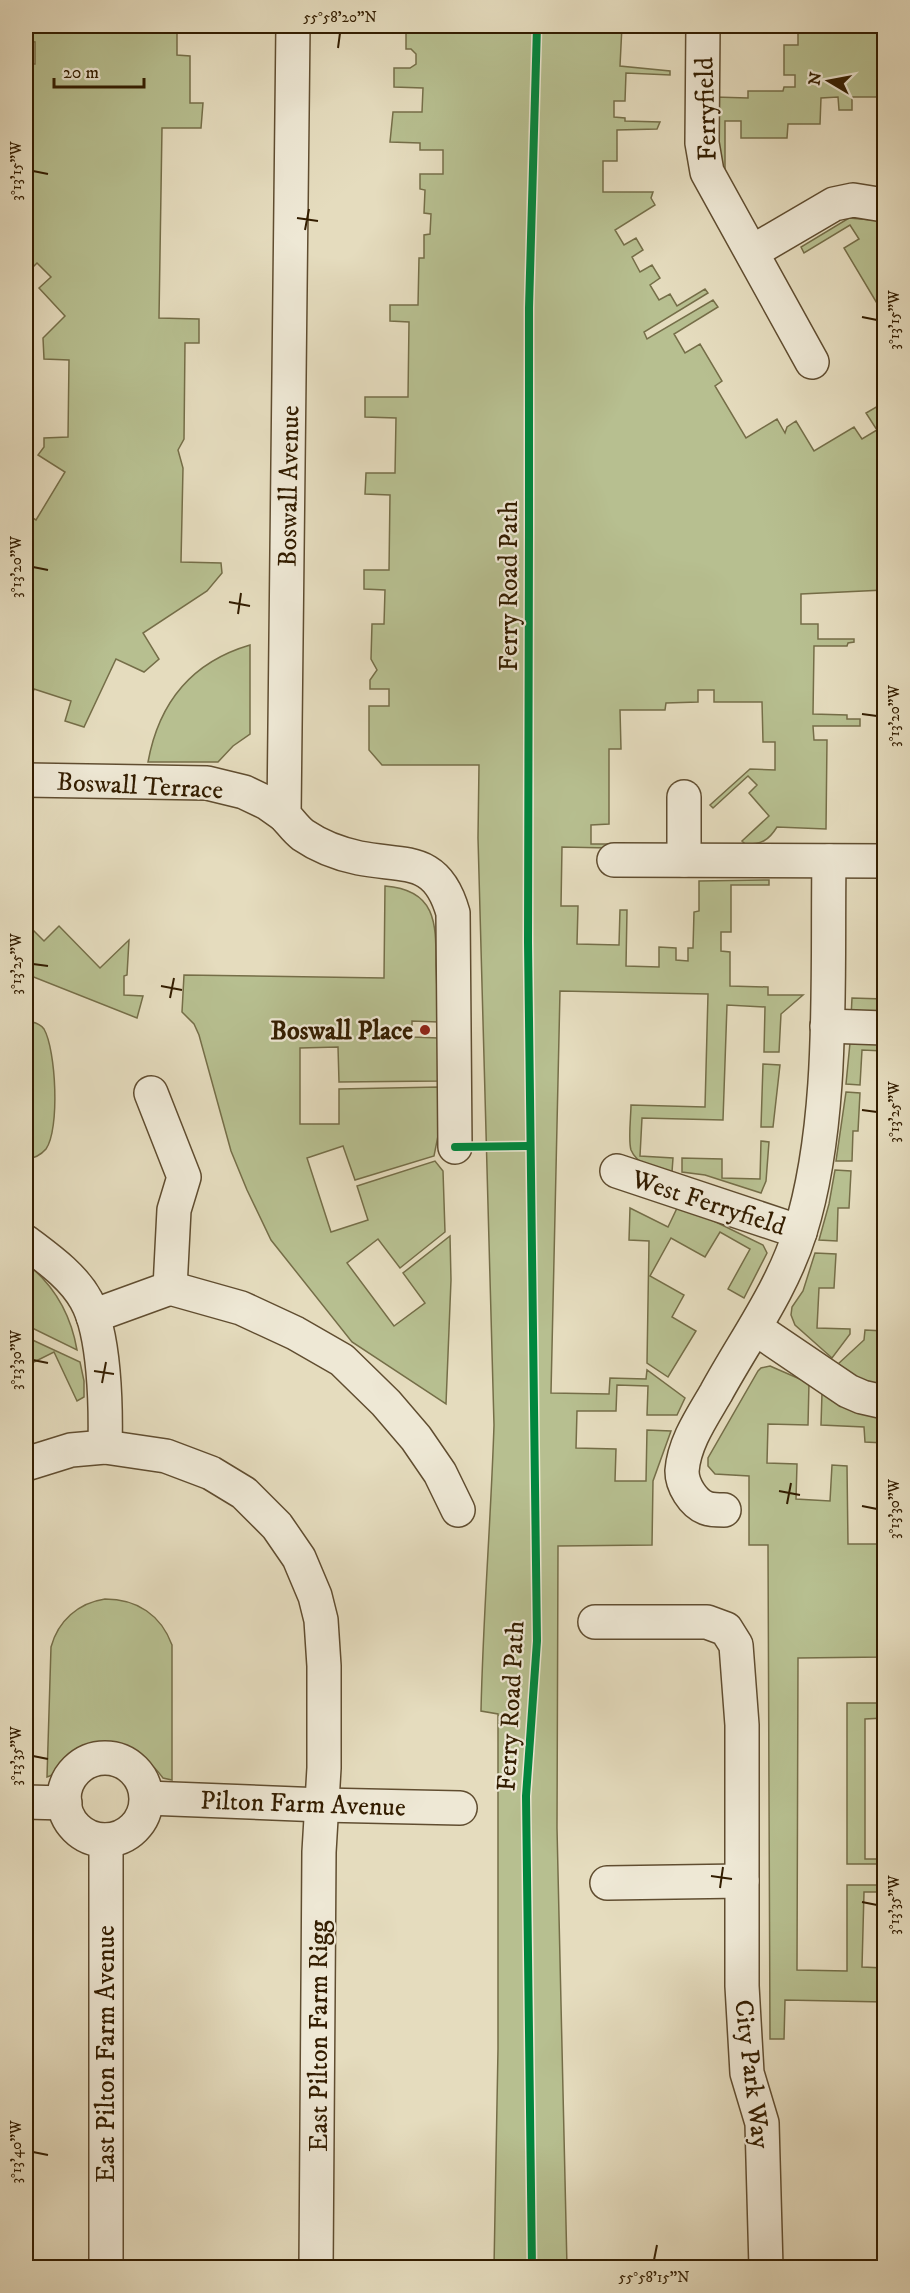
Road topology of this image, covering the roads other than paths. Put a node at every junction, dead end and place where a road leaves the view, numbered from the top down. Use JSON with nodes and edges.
{"nodes":[{"id":1,"x":293,"y":26,"type":"edge"},
{"id":2,"x":703,"y":26,"type":"edge"},
{"id":3,"x":885,"y":205,"type":"edge"},
{"id":4,"x":752,"y":252,"type":"junction"},
{"id":5,"x":812,"y":362,"type":"dead end"},
{"id":6,"x":26,"y":780,"type":"edge"},
{"id":7,"x":684,"y":797,"type":"dead end"},
{"id":8,"x":284,"y":814,"type":"junction"},
{"id":9,"x":614,"y":860,"type":"dead end"},
{"id":10,"x":684,"y":861,"type":"junction"},
{"id":11,"x":829,"y":861,"type":"junction"},
{"id":12,"x":885,"y":861,"type":"edge"},
{"id":13,"x":827,"y":1026,"type":"junction"},
{"id":14,"x":885,"y":1028,"type":"edge"},
{"id":15,"x":151,"y":1094,"type":"dead end"},
{"id":16,"x":455,"y":1147,"type":"dead end"},
{"id":17,"x":617,"y":1171,"type":"dead end"},
{"id":18,"x":800,"y":1232,"type":"junction"},
{"id":19,"x":26,"y":1242,"type":"edge"},
{"id":20,"x":170,"y":1288,"type":"junction"},
{"id":21,"x":93,"y":1316,"type":"junction"},
{"id":22,"x":754,"y":1328,"type":"junction"},
{"id":23,"x":885,"y":1402,"type":"edge"},
{"id":24,"x":105,"y":1447,"type":"junction"},
{"id":25,"x":26,"y":1464,"type":"edge"},
{"id":26,"x":458,"y":1510,"type":"dead end"},
{"id":27,"x":724,"y":1510,"type":"dead end"},
{"id":28,"x":595,"y":1622,"type":"dead end"},
{"id":29,"x":147,"y":1798,"type":"junction"},
{"id":30,"x":26,"y":1802,"type":"edge"},
{"id":31,"x":65,"y":1803,"type":"junction"},
{"id":32,"x":322,"y":1805,"type":"junction"},
{"id":33,"x":460,"y":1808,"type":"dead end"},
{"id":34,"x":106,"y":1840,"type":"junction"},
{"id":35,"x":742,"y":1881,"type":"junction"},
{"id":36,"x":607,"y":1883,"type":"dead end"},
{"id":37,"x":106,"y":2268,"type":"edge"},
{"id":38,"x":316,"y":2268,"type":"edge"},
{"id":39,"x":766,"y":2268,"type":"edge"}],
"edges":[{"from":1,"to":8,"type":"street","name":"Boswall Avenue"},
{"from":2,"to":4,"type":"street","name":"Ferryfield"},
{"from":3,"to":4,"type":"street"},
{"from":4,"to":5,"type":"street","name":"Ferryfield"},
{"from":6,"to":8,"type":"street","name":"Boswall Terrace"},
{"from":7,"to":10,"type":"street"},
{"from":8,"to":16,"type":"street"},
{"from":9,"to":10,"type":"street"},
{"from":10,"to":11,"type":"street"},
{"from":11,"to":12,"type":"street"},
{"from":11,"to":13,"type":"street","name":"West Ferryfield"},
{"from":13,"to":14,"type":"street"},
{"from":13,"to":18,"type":"street","name":"West Ferryfield"},
{"from":15,"to":20,"type":"street"},
{"from":17,"to":18,"type":"street","name":"West Ferryfield"},
{"from":18,"to":22,"type":"street","name":"West Ferryfield"},
{"from":19,"to":21,"type":"street"},
{"from":20,"to":21,"type":"street"},
{"from":20,"to":26,"type":"street"},
{"from":21,"to":24,"type":"street"},
{"from":22,"to":23,"type":"street"},
{"from":22,"to":27,"type":"street","name":"West Ferryfield"},
{"from":24,"to":25,"type":"street","name":"East Pilton Farm Rigg"},
{"from":24,"to":32,"type":"street","name":"East Pilton Farm Rigg"},
{"from":28,"to":35,"type":"street","name":"City Park Way"},
{"from":29,"to":31,"type":"street"},
{"from":29,"to":32,"type":"street","name":"Pilton Farm Avenue"},
{"from":29,"to":34,"type":"street"},
{"from":30,"to":31,"type":"street"},
{"from":31,"to":34,"type":"street"},
{"from":32,"to":33,"type":"street","name":"Pilton Farm Avenue"},
{"from":32,"to":38,"type":"street","name":"East Pilton Farm Rigg"},
{"from":34,"to":37,"type":"street","name":"East Pilton Farm Avenue"},
{"from":35,"to":36,"type":"street"},
{"from":35,"to":39,"type":"street","name":"City Park Way"}]}
